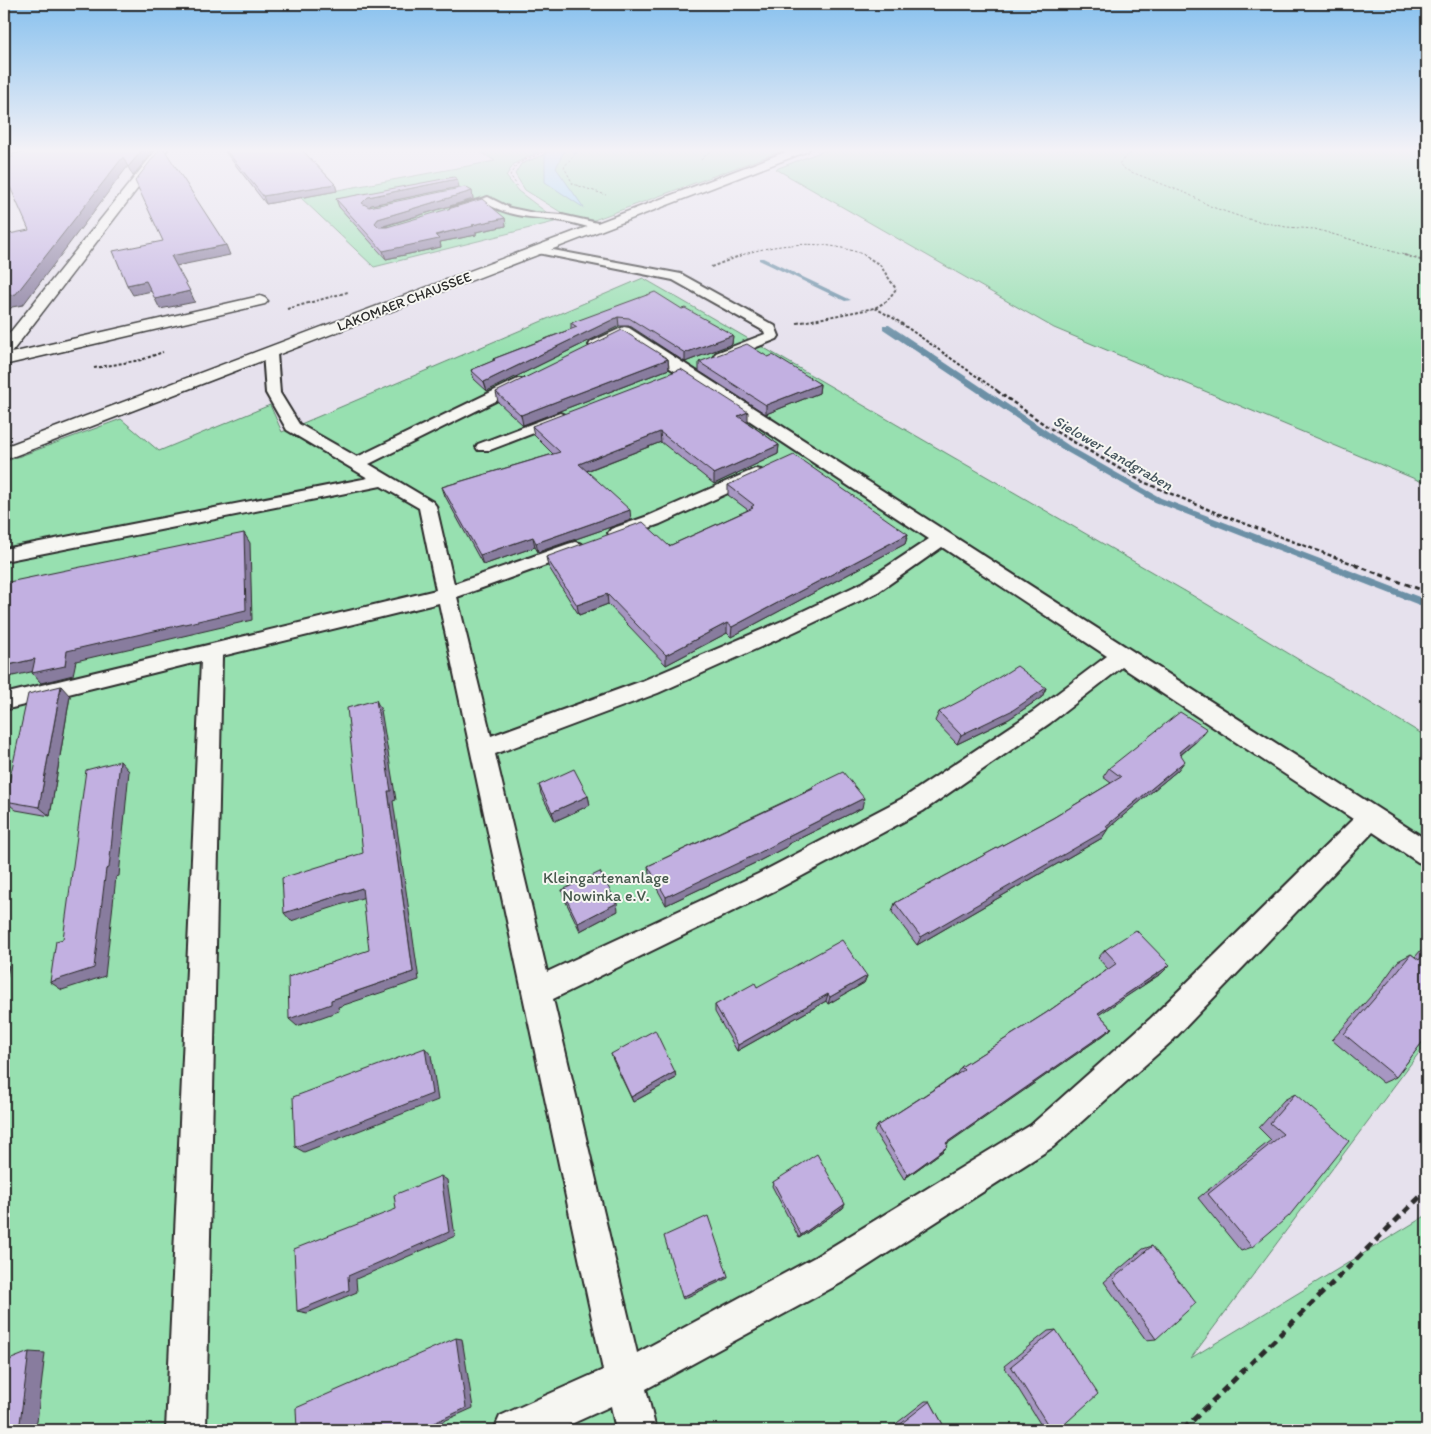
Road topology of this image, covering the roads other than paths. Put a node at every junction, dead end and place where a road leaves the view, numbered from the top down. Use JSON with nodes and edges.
{"nodes":[{"id":1,"x":110,"y":216,"type":"edge"},
{"id":2,"x":534,"y":216,"type":"edge"},
{"id":3,"x":625,"y":216,"type":"edge"},
{"id":4,"x":598,"y":226,"type":"junction"},
{"id":5,"x":537,"y":250,"type":"junction"},
{"id":6,"x":260,"y":301,"type":"dead end"},
{"id":7,"x":4,"y":351,"type":"edge"},
{"id":8,"x":270,"y":353,"type":"junction"},
{"id":9,"x":580,"y":354,"type":"edge"},
{"id":10,"x":4,"y":360,"type":"edge"},
{"id":11,"x":698,"y":365,"type":"junction"},
{"id":12,"x":535,"y":376,"type":"edge"},
{"id":13,"x":666,"y":378,"type":"edge"},
{"id":14,"x":575,"y":412,"type":"edge"},
{"id":15,"x":484,"y":447,"type":"dead end"},
{"id":16,"x":806,"y":450,"type":"junction"},
{"id":17,"x":4,"y":454,"type":"edge"},
{"id":18,"x":788,"y":459,"type":"edge"},
{"id":19,"x":356,"y":464,"type":"junction"},
{"id":20,"x":770,"y":467,"type":"edge"},
{"id":21,"x":384,"y":480,"type":"junction"},
{"id":22,"x":943,"y":538,"type":"junction"},
{"id":23,"x":4,"y":555,"type":"edge"},
{"id":24,"x":447,"y":594,"type":"junction"},
{"id":25,"x":212,"y":652,"type":"junction"},
{"id":26,"x":1123,"y":655,"type":"junction"},
{"id":27,"x":4,"y":702,"type":"edge"},
{"id":28,"x":482,"y":749,"type":"junction"},
{"id":29,"x":1371,"y":817,"type":"junction"},
{"id":30,"x":1427,"y":854,"type":"edge"},
{"id":31,"x":538,"y":991,"type":"junction"},
{"id":32,"x":625,"y":1380,"type":"junction"},
{"id":33,"x":186,"y":1430,"type":"edge"},
{"id":34,"x":514,"y":1430,"type":"edge"},
{"id":35,"x":636,"y":1430,"type":"edge"}],
"edges":[{"from":1,"to":7,"type":"street"},
{"from":2,"to":4,"type":"lane"},
{"from":3,"to":4,"type":"street","name":"LAKOMAER CHAUSSEE"},
{"from":4,"to":5,"type":"street","name":"LAKOMAER CHAUSSEE"},
{"from":5,"to":8,"type":"street","name":"LAKOMAER CHAUSSEE"},
{"from":5,"to":11,"type":"lane"},
{"from":6,"to":10,"type":"street"},
{"from":8,"to":17,"type":"street","name":"LAKOMAER CHAUSSEE"},
{"from":8,"to":19,"type":"lane"},
{"from":9,"to":11,"type":"lane"},
{"from":11,"to":13,"type":"lane"},
{"from":11,"to":16,"type":"lane"},
{"from":12,"to":19,"type":"lane"},
{"from":14,"to":15,"type":"lane"},
{"from":16,"to":18,"type":"lane"},
{"from":16,"to":22,"type":"lane"},
{"from":19,"to":21,"type":"lane"},
{"from":20,"to":24,"type":"lane"},
{"from":21,"to":23,"type":"lane"},
{"from":21,"to":24,"type":"lane"},
{"from":22,"to":26,"type":"lane"},
{"from":22,"to":28,"type":"lane"},
{"from":24,"to":25,"type":"lane"},
{"from":24,"to":28,"type":"lane"},
{"from":25,"to":27,"type":"lane"},
{"from":25,"to":33,"type":"lane"},
{"from":26,"to":29,"type":"lane"},
{"from":26,"to":31,"type":"lane"},
{"from":28,"to":31,"type":"lane"},
{"from":29,"to":30,"type":"lane"},
{"from":29,"to":32,"type":"lane"},
{"from":31,"to":32,"type":"lane"},
{"from":32,"to":34,"type":"lane"},
{"from":32,"to":35,"type":"lane"}]}
